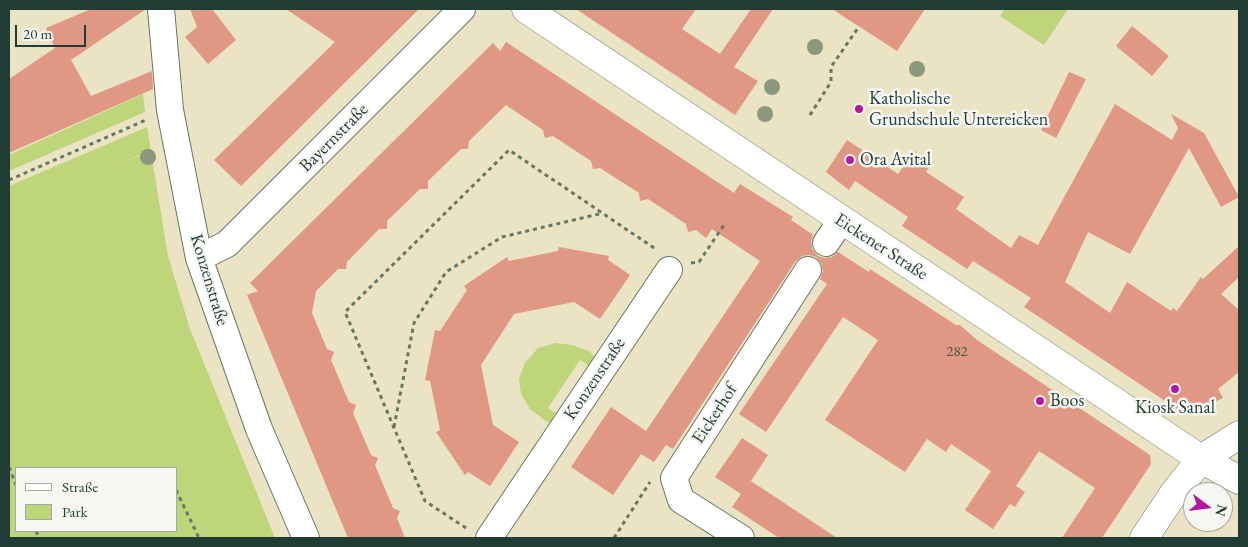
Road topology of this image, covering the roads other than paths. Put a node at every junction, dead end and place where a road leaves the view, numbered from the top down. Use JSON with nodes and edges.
{"nodes":[{"id":1,"x":161,"y":9,"type":"edge"},
{"id":2,"x":462,"y":9,"type":"edge"},
{"id":3,"x":526,"y":9,"type":"edge"},
{"id":4,"x":842,"y":221,"type":"junction"},
{"id":5,"x":826,"y":243,"type":"dead end"},
{"id":6,"x":199,"y":258,"type":"junction"},
{"id":7,"x":674,"y":267,"type":"road end"},
{"id":8,"x":808,"y":270,"type":"dead end"},
{"id":9,"x":1239,"y":435,"type":"edge"},
{"id":10,"x":1201,"y":459,"type":"junction"},
{"id":11,"x":1239,"y":480,"type":"edge"},
{"id":12,"x":481,"y":536,"type":"edge"},
{"id":13,"x":306,"y":538,"type":"edge"},
{"id":14,"x":741,"y":538,"type":"edge"},
{"id":15,"x":1144,"y":538,"type":"edge"}],
"edges":[{"from":1,"to":6,"type":"street","name":"Konzenstraße"},
{"from":2,"to":6,"type":"street","name":"Bayernstraße"},
{"from":3,"to":4,"type":"street","name":"Eickener Straße"},
{"from":4,"to":5,"type":"street"},
{"from":4,"to":10,"type":"street","name":"Eickener Straße"},
{"from":6,"to":13,"type":"street","name":"Konzenstraße"},
{"from":7,"to":12,"type":"street","name":"Konzenstraße"},
{"from":8,"to":14,"type":"street","name":"Eickerhof"},
{"from":9,"to":10,"type":"street"},
{"from":10,"to":11,"type":"street","name":"Eickener Straße"},
{"from":10,"to":15,"type":"street"}]}
